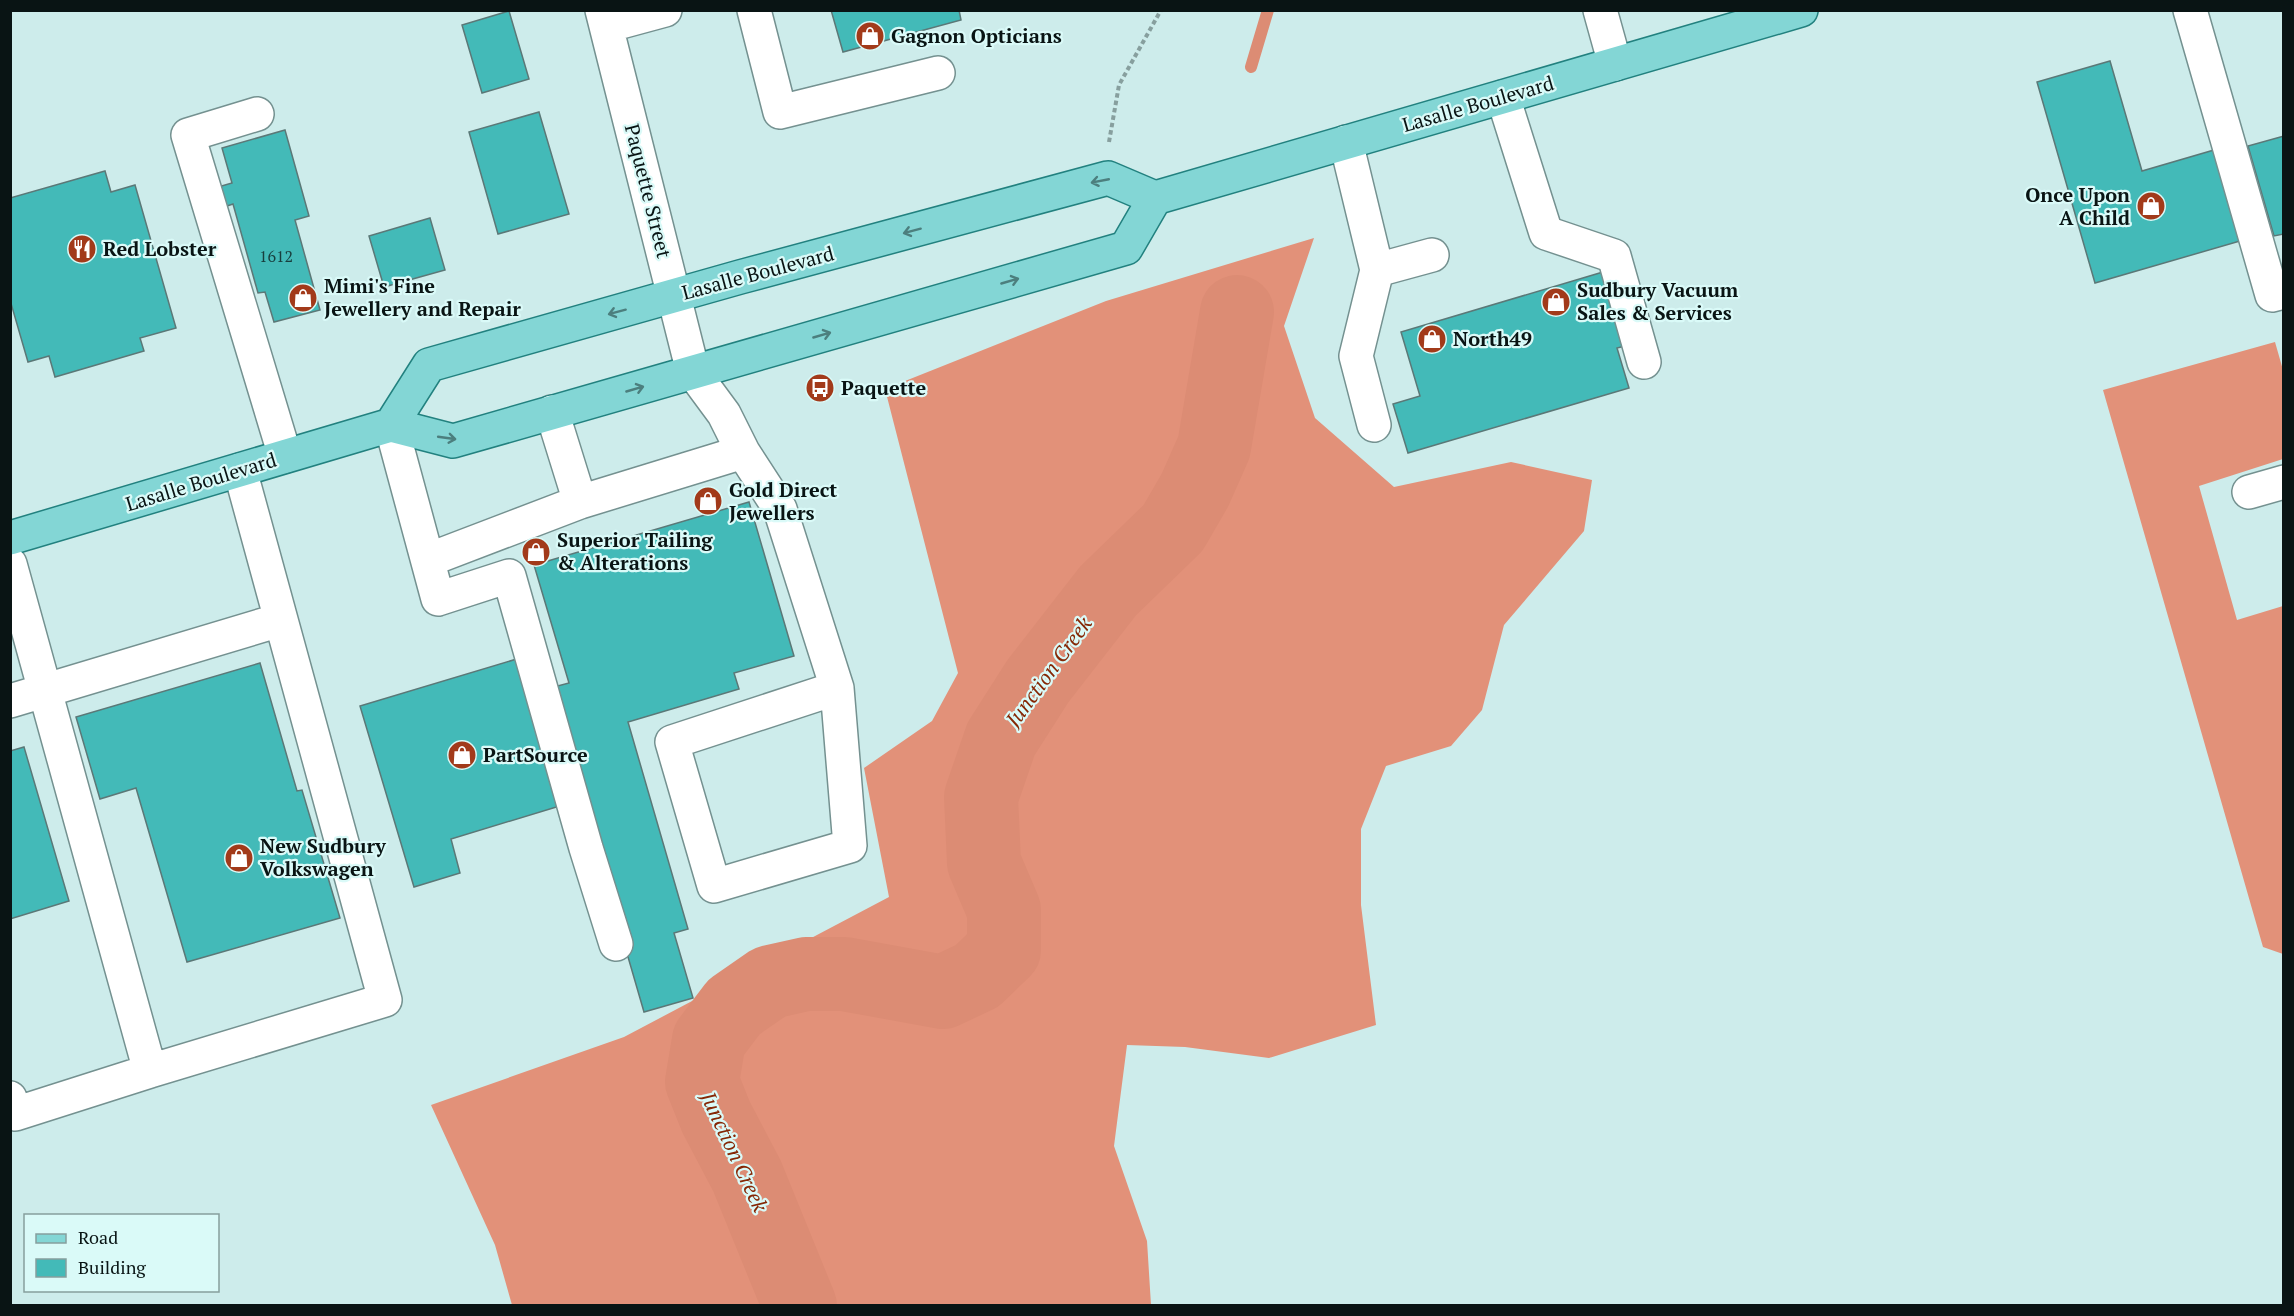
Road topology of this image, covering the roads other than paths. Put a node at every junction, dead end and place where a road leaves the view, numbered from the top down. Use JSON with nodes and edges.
{"nodes":[{"id":1,"x":665,"y":10,"type":"edge"},
{"id":2,"x":754,"y":10,"type":"edge"},
{"id":3,"x":1600,"y":10,"type":"edge"},
{"id":4,"x":1801,"y":10,"type":"edge"},
{"id":5,"x":2190,"y":10,"type":"edge"},
{"id":6,"x":604,"y":18,"type":"edge"},
{"id":7,"x":1615,"y":64,"type":"junction"},
{"id":8,"x":938,"y":73,"type":"dead end"},
{"id":9,"x":1503,"y":97,"type":"junction"},
{"id":10,"x":257,"y":114,"type":"dead end"},
{"id":11,"x":1346,"y":142,"type":"junction"},
{"id":12,"x":1155,"y":198,"type":"junction"},
{"id":13,"x":1432,"y":255,"type":"dead end"},
{"id":14,"x":1377,"y":270,"type":"junction"},
{"id":15,"x":2283,"y":292,"type":"edge"},
{"id":16,"x":673,"y":296,"type":"junction"},
{"id":17,"x":1644,"y":362,"type":"dead end"},
{"id":18,"x":693,"y":372,"type":"junction"},
{"id":19,"x":552,"y":412,"type":"junction"},
{"id":20,"x":391,"y":425,"type":"junction"},
{"id":21,"x":1374,"y":425,"type":"dead end"},
{"id":22,"x":743,"y":452,"type":"junction"},
{"id":23,"x":285,"y":456,"type":"junction"},
{"id":24,"x":240,"y":470,"type":"junction"},
{"id":25,"x":2283,"y":482,"type":"edge"},
{"id":26,"x":2250,"y":492,"type":"dead end"},
{"id":27,"x":580,"y":502,"type":"junction"},
{"id":28,"x":10,"y":538,"type":"edge"},
{"id":29,"x":428,"y":560,"type":"junction"},
{"id":30,"x":10,"y":564,"type":"edge"},
{"id":31,"x":280,"y":620,"type":"junction"},
{"id":32,"x":837,"y":688,"type":"junction"},
{"id":33,"x":47,"y":690,"type":"junction"},
{"id":34,"x":10,"y":701,"type":"edge"},
{"id":35,"x":616,"y":944,"type":"dead end"},
{"id":36,"x":150,"y":1071,"type":"junction"},
{"id":37,"x":10,"y":1098,"type":"edge"}],
"edges":[{"from":1,"to":6,"type":"street"},
{"from":2,"to":8,"type":"street"},
{"from":3,"to":7,"type":"street"},
{"from":4,"to":7,"type":"main road","name":"Lasalle Boulevard"},
{"from":5,"to":15,"type":"street"},
{"from":6,"to":16,"type":"street","name":"Paquette Street"},
{"from":7,"to":9,"type":"main road","name":"Lasalle Boulevard"},
{"from":9,"to":11,"type":"main road","name":"Lasalle Boulevard"},
{"from":9,"to":17,"type":"street"},
{"from":10,"to":23,"type":"street"},
{"from":11,"to":12,"type":"main road","name":"Lasalle Boulevard"},
{"from":11,"to":14,"type":"street"},
{"from":12,"to":16,"type":"main road","name":"Lasalle Boulevard","one_way":true},
{"from":18,"to":12,"type":"main road","one_way":true},
{"from":13,"to":14,"type":"street"},
{"from":14,"to":21,"type":"street"},
{"from":16,"to":18,"type":"street","name":"Paquette Street"},
{"from":16,"to":20,"type":"main road","name":"Lasalle Boulevard","one_way":true},
{"from":19,"to":18,"type":"main road","one_way":true},
{"from":18,"to":22,"type":"street"},
{"from":20,"to":19,"type":"main road","one_way":true},
{"from":19,"to":27,"type":"street"},
{"from":20,"to":23,"type":"main road","name":"Lasalle Boulevard"},
{"from":20,"to":29,"type":"street"},
{"from":22,"to":27,"type":"street"},
{"from":22,"to":32,"type":"street"},
{"from":23,"to":24,"type":"main road","name":"Lasalle Boulevard"},
{"from":24,"to":28,"type":"main road","name":"Lasalle Boulevard"},
{"from":24,"to":31,"type":"street"},
{"from":25,"to":26,"type":"street"},
{"from":27,"to":29,"type":"street"},
{"from":29,"to":35,"type":"street"},
{"from":30,"to":33,"type":"street"},
{"from":31,"to":33,"type":"street"},
{"from":31,"to":36,"type":"street"},
{"from":32,"to":32,"type":"street"},
{"from":33,"to":34,"type":"street"},
{"from":33,"to":36,"type":"street"},
{"from":36,"to":37,"type":"street"}]}
